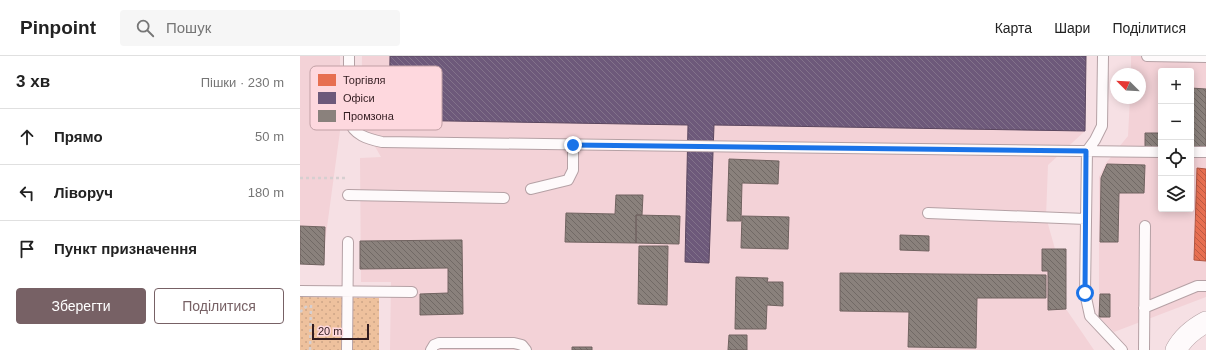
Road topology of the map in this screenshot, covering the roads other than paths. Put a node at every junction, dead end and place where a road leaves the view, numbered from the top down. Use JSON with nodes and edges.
{"nodes":[{"id":1,"x":1103,"y":56,"type":"edge"},
{"id":2,"x":1146,"y":56,"type":"edge"},
{"id":3,"x":1206,"y":57,"type":"edge"},
{"id":4,"x":355,"y":130,"type":"edge"},
{"id":5,"x":573,"y":145,"type":"junction"},
{"id":6,"x":1086,"y":151,"type":"junction"},
{"id":7,"x":1158,"y":152,"type":"edge"},
{"id":8,"x":1194,"y":152,"type":"edge"},
{"id":9,"x":1206,"y":152,"type":"edge"},
{"id":10,"x":532,"y":190,"type":"dead end"},
{"id":11,"x":348,"y":195,"type":"dead end"},
{"id":12,"x":504,"y":198,"type":"dead end"},
{"id":13,"x":928,"y":212,"type":"dead end"},
{"id":14,"x":1086,"y":219,"type":"junction"},
{"id":15,"x":1145,"y":226,"type":"dead end"},
{"id":16,"x":348,"y":242,"type":"dead end"},
{"id":17,"x":1206,"y":286,"type":"edge"},
{"id":18,"x":300,"y":291,"type":"edge"},
{"id":19,"x":347,"y":292,"type":"junction"},
{"id":20,"x":412,"y":292,"type":"dead end"},
{"id":21,"x":1144,"y":308,"type":"junction"},
{"id":22,"x":1201,"y":325,"type":"edge"},
{"id":23,"x":347,"y":350,"type":"edge"},
{"id":24,"x":431,"y":350,"type":"edge"},
{"id":25,"x":526,"y":350,"type":"edge"},
{"id":26,"x":1122,"y":350,"type":"edge"},
{"id":27,"x":1144,"y":350,"type":"edge"},
{"id":28,"x":1176,"y":350,"type":"edge"}],
"edges":[{"from":1,"to":6,"type":"lane"},
{"from":2,"to":3,"type":"lane"},
{"from":4,"to":5,"type":"lane"},
{"from":5,"to":6,"type":"lane"},
{"from":5,"to":10,"type":"lane"},
{"from":6,"to":7,"type":"lane"},
{"from":6,"to":14,"type":"lane"},
{"from":8,"to":9,"type":"lane"},
{"from":11,"to":12,"type":"lane"},
{"from":13,"to":14,"type":"lane"},
{"from":14,"to":26,"type":"lane"},
{"from":15,"to":21,"type":"lane"},
{"from":16,"to":19,"type":"lane"},
{"from":17,"to":21,"type":"lane"},
{"from":18,"to":19,"type":"lane"},
{"from":19,"to":20,"type":"lane"},
{"from":19,"to":23,"type":"lane"},
{"from":21,"to":27,"type":"lane"},
{"from":22,"to":28,"type":"street"},
{"from":24,"to":25,"type":"lane"}]}
